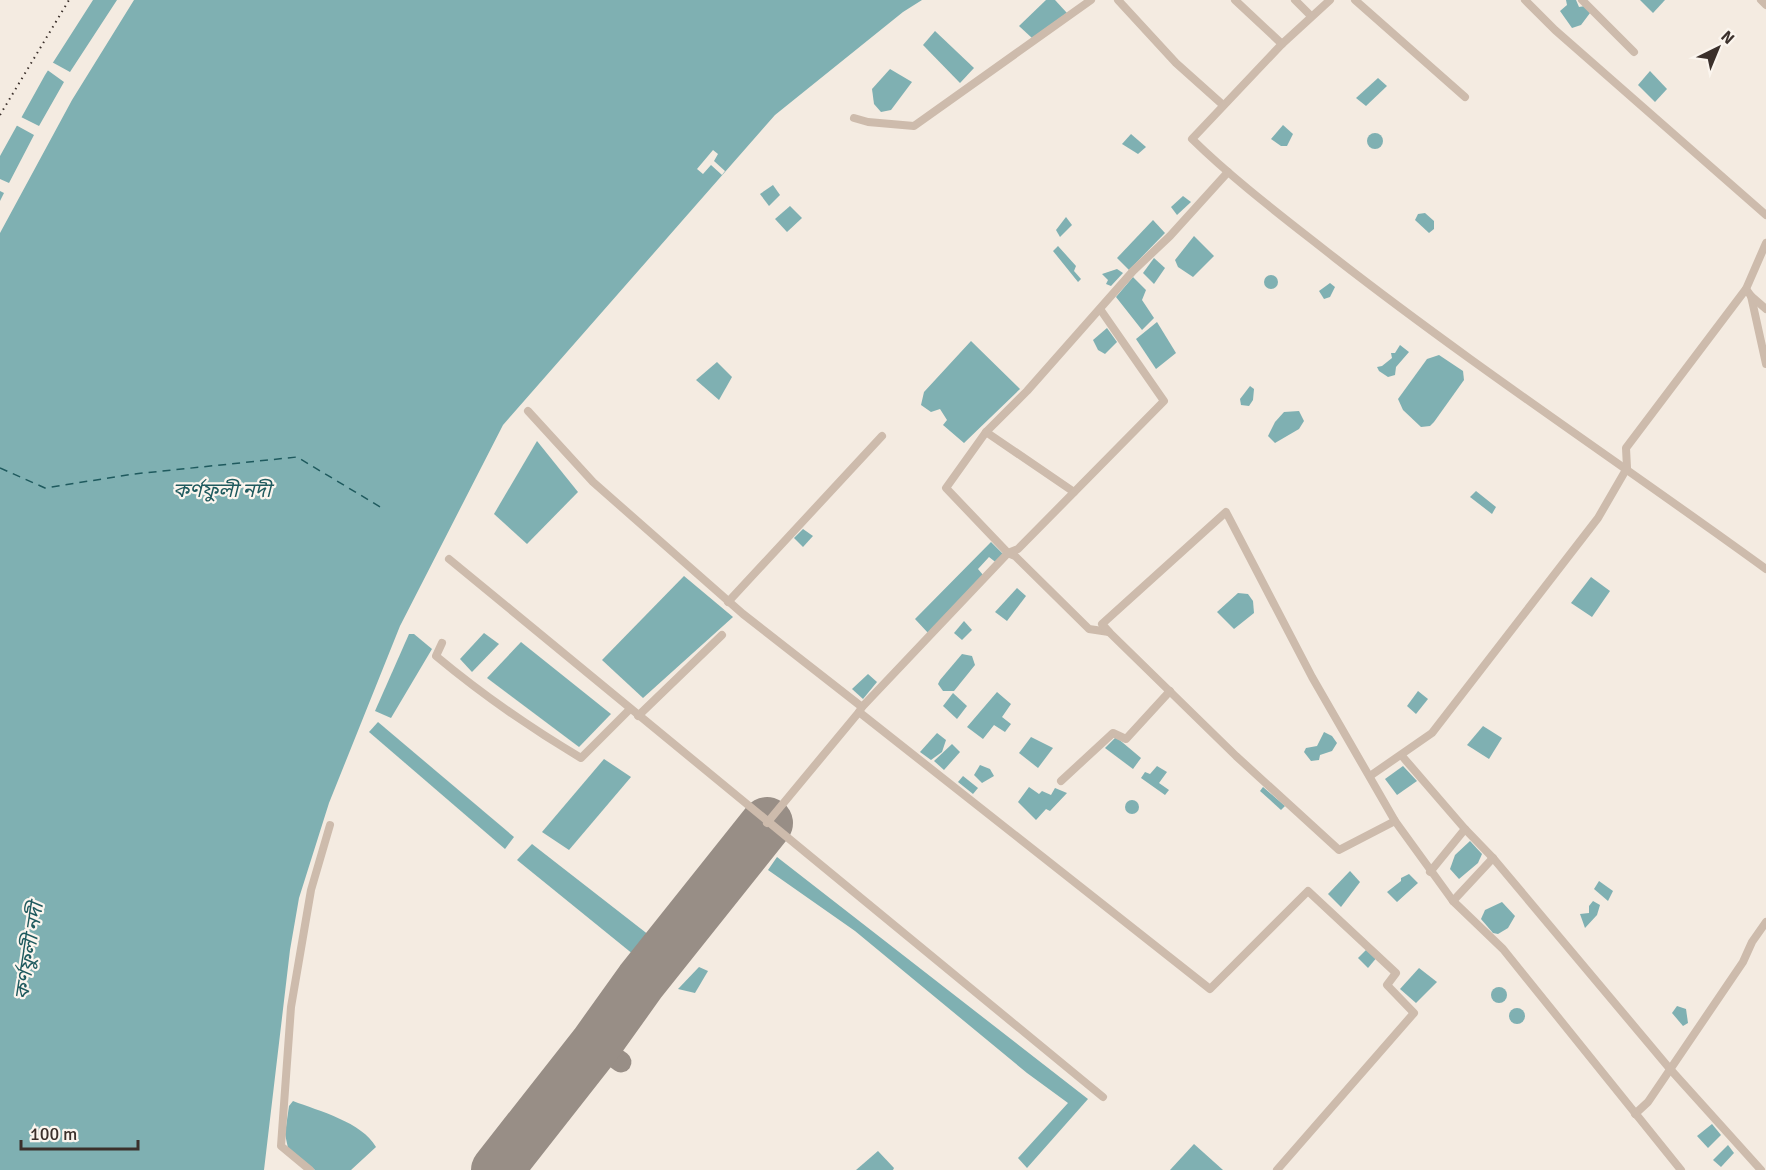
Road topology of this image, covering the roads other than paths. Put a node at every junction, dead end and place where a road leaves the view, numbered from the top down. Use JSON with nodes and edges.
{"nodes":[{"id":1,"x":1091,"y":0,"type":"edge"},
{"id":2,"x":1118,"y":0,"type":"edge"},
{"id":3,"x":1235,"y":0,"type":"edge"},
{"id":4,"x":1295,"y":0,"type":"edge"},
{"id":5,"x":1329,"y":0,"type":"edge"},
{"id":6,"x":1355,"y":0,"type":"edge"},
{"id":7,"x":1525,"y":0,"type":"edge"},
{"id":8,"x":1582,"y":0,"type":"edge"},
{"id":9,"x":1761,"y":0,"type":"edge"},
{"id":10,"x":1766,"y":5,"type":"edge"},
{"id":11,"x":1311,"y":16,"type":"junction"},
{"id":12,"x":1282,"y":44,"type":"junction"},
{"id":13,"x":1634,"y":52,"type":"dead end"},
{"id":14,"x":1465,"y":97,"type":"dead end"},
{"id":15,"x":1223,"y":105,"type":"junction"},
{"id":16,"x":854,"y":118,"type":"dead end"},
{"id":17,"x":1228,"y":172,"type":"junction"},
{"id":18,"x":1766,"y":215,"type":"edge"},
{"id":19,"x":1766,"y":243,"type":"edge"},
{"id":20,"x":1749,"y":292,"type":"junction"},
{"id":21,"x":1100,"y":309,"type":"junction"},
{"id":22,"x":1766,"y":309,"type":"edge"},
{"id":23,"x":1766,"y":364,"type":"edge"},
{"id":24,"x":528,"y":411,"type":"dead end"},
{"id":25,"x":986,"y":432,"type":"junction"},
{"id":26,"x":882,"y":436,"type":"dead end"},
{"id":27,"x":1627,"y":468,"type":"junction"},
{"id":28,"x":1074,"y":492,"type":"junction"},
{"id":29,"x":1008,"y":553,"type":"junction"},
{"id":30,"x":449,"y":559,"type":"dead end"},
{"id":31,"x":1766,"y":569,"type":"edge"},
{"id":32,"x":728,"y":602,"type":"junction"},
{"id":33,"x":1109,"y":632,"type":"junction"},
{"id":34,"x":722,"y":635,"type":"dead end"},
{"id":35,"x":442,"y":642,"type":"dead end"},
{"id":36,"x":1170,"y":691,"type":"junction"},
{"id":37,"x":630,"y":709,"type":"junction"},
{"id":38,"x":860,"y":710,"type":"junction"},
{"id":39,"x":638,"y":716,"type":"junction"},
{"id":40,"x":1402,"y":756,"type":"junction"},
{"id":41,"x":1370,"y":776,"type":"junction"},
{"id":42,"x":1061,"y":782,"type":"dead end"},
{"id":43,"x":1395,"y":821,"type":"junction"},
{"id":44,"x":767,"y":823,"type":"junction"},
{"id":45,"x":330,"y":825,"type":"dead end"},
{"id":46,"x":1465,"y":829,"type":"junction"},
{"id":47,"x":1493,"y":858,"type":"junction"},
{"id":48,"x":1430,"y":872,"type":"junction"},
{"id":49,"x":1453,"y":902,"type":"junction"},
{"id":50,"x":1766,"y":922,"type":"edge"},
{"id":51,"x":1670,"y":1069,"type":"junction"},
{"id":52,"x":1103,"y":1097,"type":"dead end"},
{"id":53,"x":1635,"y":1114,"type":"junction"},
{"id":54,"x":310,"y":1170,"type":"edge"},
{"id":55,"x":1277,"y":1170,"type":"edge"},
{"id":56,"x":1681,"y":1170,"type":"edge"},
{"id":57,"x":1761,"y":1170,"type":"edge"}],
"edges":[{"from":1,"to":16,"type":"street"},
{"from":2,"to":15,"type":"street"},
{"from":3,"to":12,"type":"street"},
{"from":4,"to":11,"type":"street"},
{"from":5,"to":11,"type":"street"},
{"from":6,"to":14,"type":"street"},
{"from":7,"to":18,"type":"street"},
{"from":8,"to":13,"type":"street"},
{"from":9,"to":10,"type":"street"},
{"from":11,"to":12,"type":"street"},
{"from":12,"to":15,"type":"street"},
{"from":15,"to":17,"type":"street"},
{"from":17,"to":21,"type":"street"},
{"from":17,"to":27,"type":"street"},
{"from":19,"to":20,"type":"street"},
{"from":20,"to":22,"type":"street"},
{"from":20,"to":23,"type":"street"},
{"from":20,"to":27,"type":"street"},
{"from":21,"to":25,"type":"street"},
{"from":21,"to":28,"type":"street"},
{"from":24,"to":32,"type":"street"},
{"from":25,"to":28,"type":"street"},
{"from":25,"to":29,"type":"street"},
{"from":26,"to":32,"type":"street"},
{"from":27,"to":31,"type":"street"},
{"from":27,"to":40,"type":"street"},
{"from":28,"to":29,"type":"street"},
{"from":29,"to":33,"type":"street"},
{"from":29,"to":38,"type":"street"},
{"from":30,"to":37,"type":"street"},
{"from":32,"to":38,"type":"street"},
{"from":33,"to":36,"type":"street"},
{"from":33,"to":41,"type":"street"},
{"from":34,"to":39,"type":"street"},
{"from":35,"to":37,"type":"street"},
{"from":36,"to":42,"type":"street"},
{"from":36,"to":43,"type":"street"},
{"from":37,"to":39,"type":"street"},
{"from":38,"to":44,"type":"street"},
{"from":38,"to":55,"type":"street"},
{"from":39,"to":44,"type":"street"},
{"from":40,"to":41,"type":"street"},
{"from":40,"to":46,"type":"street"},
{"from":41,"to":43,"type":"street"},
{"from":43,"to":48,"type":"street"},
{"from":44,"to":52,"type":"street"},
{"from":45,"to":54,"type":"street"},
{"from":46,"to":47,"type":"street"},
{"from":46,"to":48,"type":"street"},
{"from":47,"to":49,"type":"street"},
{"from":47,"to":51,"type":"street"},
{"from":48,"to":49,"type":"street"},
{"from":49,"to":53,"type":"street"},
{"from":50,"to":51,"type":"street"},
{"from":51,"to":53,"type":"street"},
{"from":51,"to":57,"type":"street"},
{"from":53,"to":56,"type":"street"}]}
